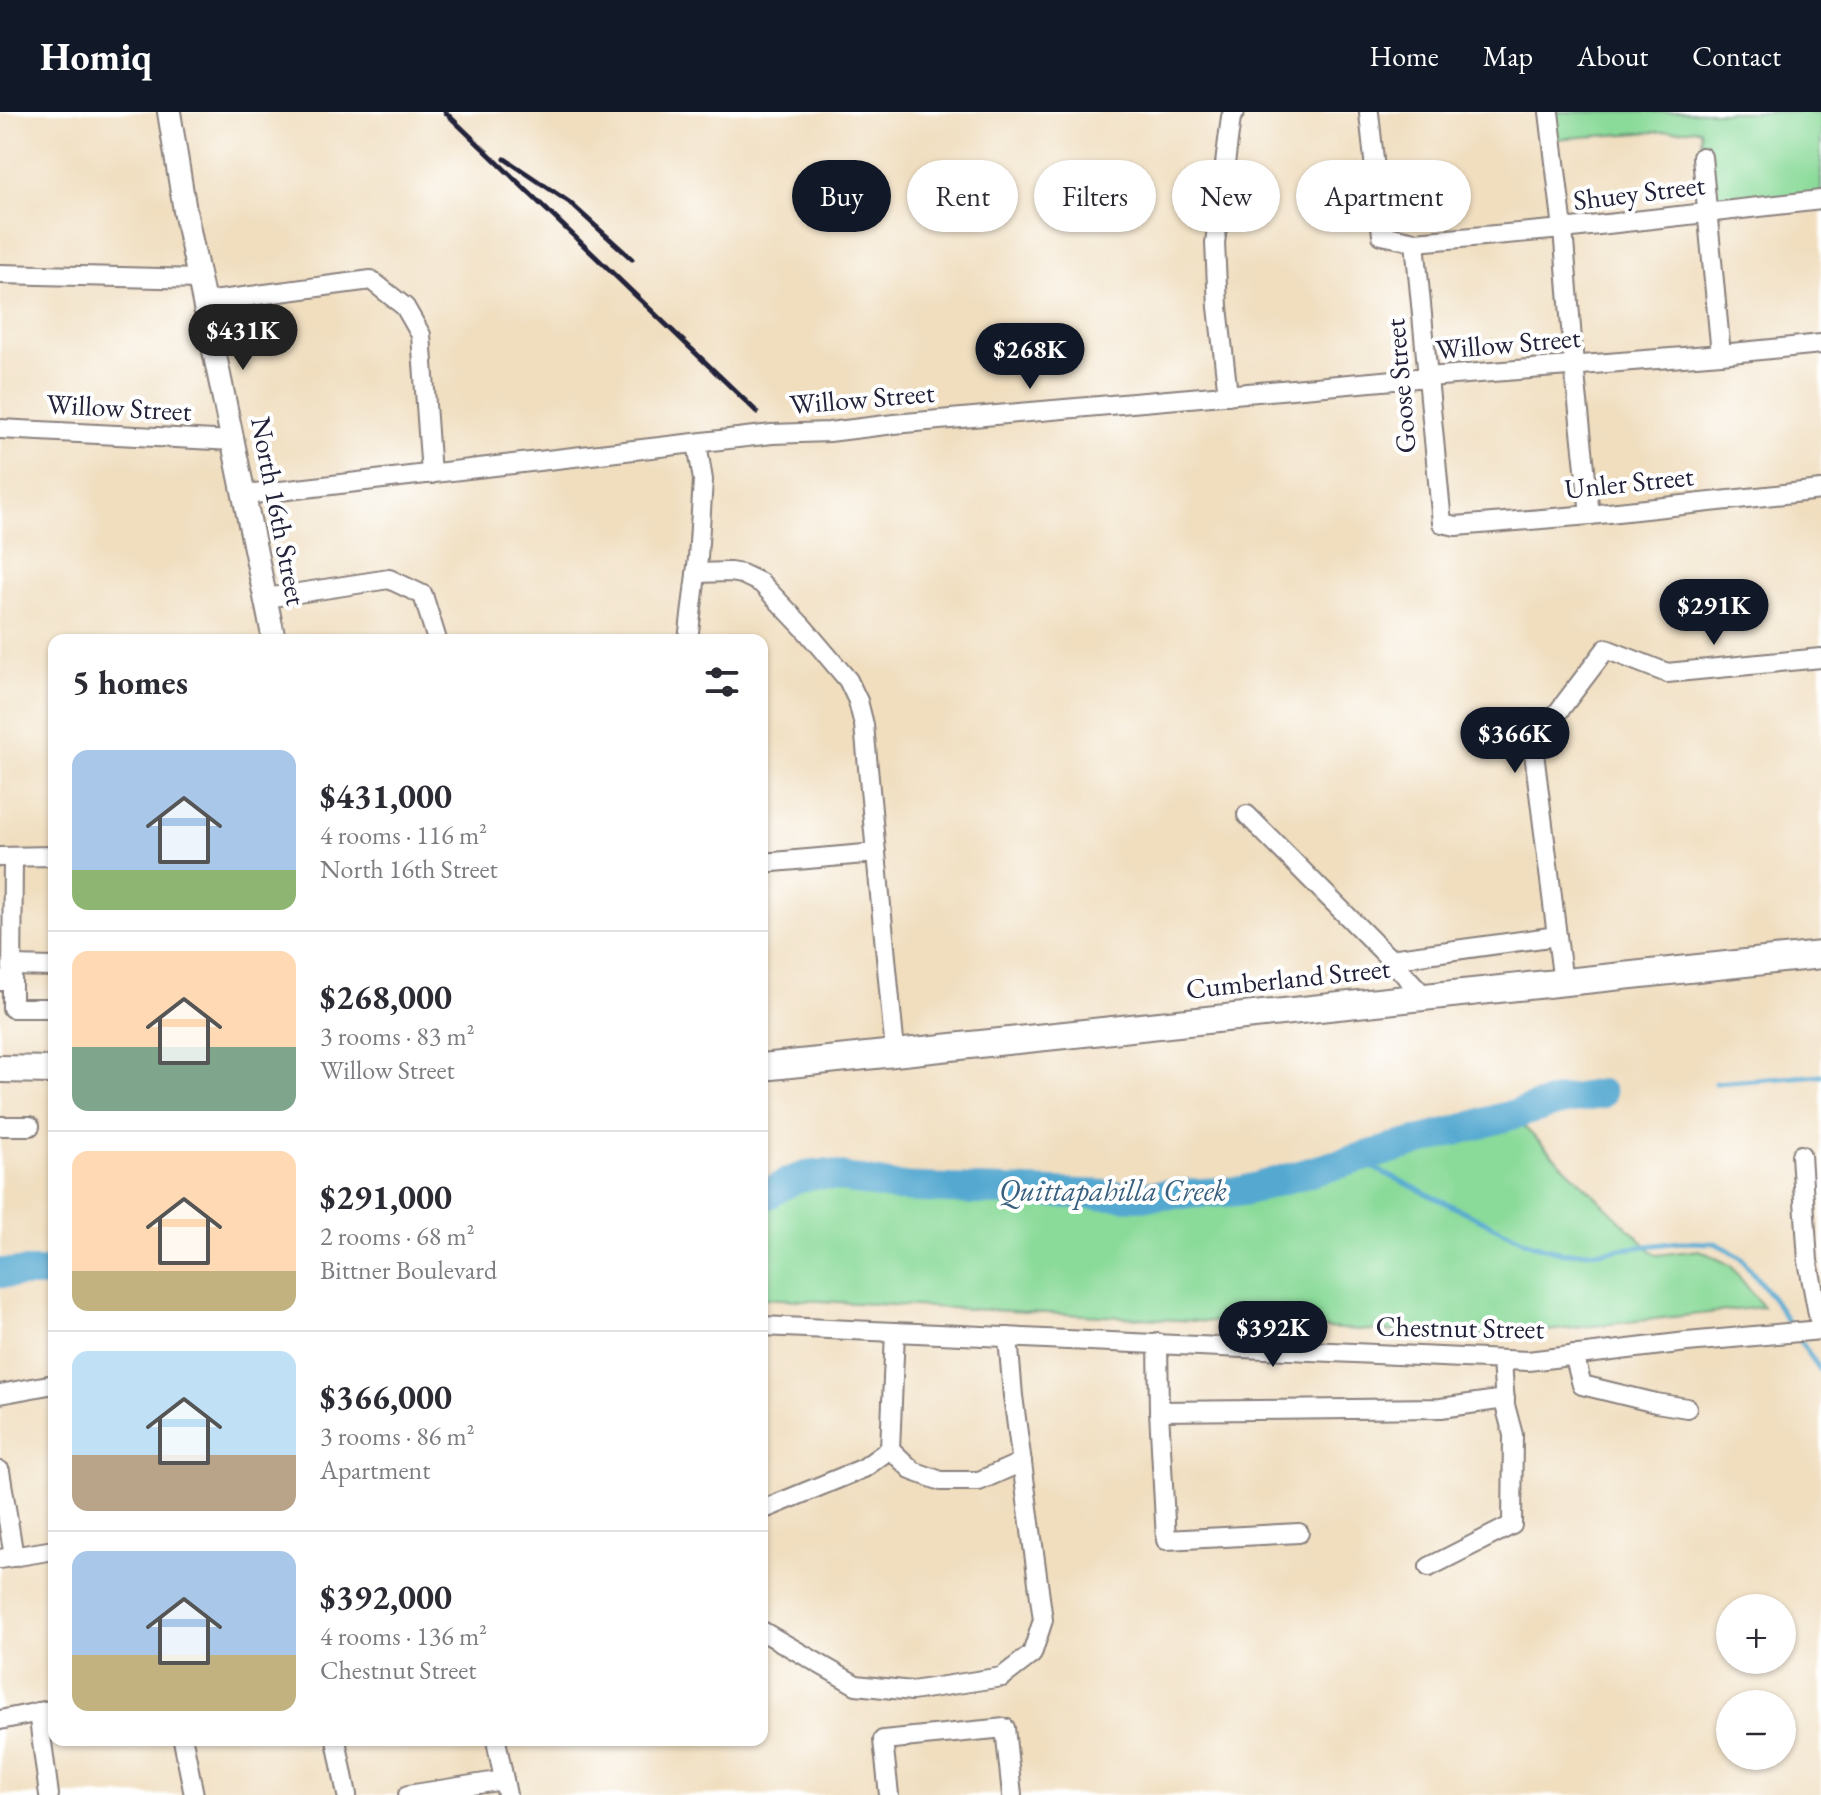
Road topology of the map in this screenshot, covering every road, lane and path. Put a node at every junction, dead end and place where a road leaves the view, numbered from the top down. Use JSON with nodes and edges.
{"nodes":[{"id":1,"x":169,"y":112,"type":"edge"},
{"id":2,"x":1235,"y":112,"type":"edge"},
{"id":3,"x":1549,"y":112,"type":"edge"},
{"id":4,"x":1369,"y":113,"type":"edge"},
{"id":5,"x":1702,"y":157,"type":"dead end"},
{"id":6,"x":1821,"y":200,"type":"edge"},
{"id":7,"x":1707,"y":211,"type":"junction"},
{"id":8,"x":1563,"y":229,"type":"junction"},
{"id":9,"x":1415,"y":242,"type":"junction"},
{"id":10,"x":0,"y":274,"type":"edge"},
{"id":11,"x":200,"y":279,"type":"junction"},
{"id":12,"x":205,"y":302,"type":"junction"},
{"id":13,"x":1821,"y":344,"type":"edge"},
{"id":14,"x":1721,"y":354,"type":"junction"},
{"id":15,"x":1574,"y":365,"type":"junction"},
{"id":16,"x":1428,"y":377,"type":"junction"},
{"id":17,"x":1228,"y":395,"type":"junction"},
{"id":18,"x":0,"y":429,"type":"edge"},
{"id":19,"x":234,"y":441,"type":"junction"},
{"id":20,"x":697,"y":443,"type":"junction"},
{"id":21,"x":431,"y":474,"type":"junction"},
{"id":22,"x":1821,"y":490,"type":"edge"},
{"id":23,"x":245,"y":495,"type":"junction"},
{"id":24,"x":1590,"y":515,"type":"junction"},
{"id":25,"x":1442,"y":523,"type":"joint"},
{"id":26,"x":696,"y":573,"type":"junction"},
{"id":27,"x":266,"y":598,"type":"junction"},
{"id":28,"x":273,"y":634,"type":"edge"},
{"id":29,"x":435,"y":634,"type":"edge"},
{"id":30,"x":689,"y":634,"type":"edge"},
{"id":31,"x":1821,"y":658,"type":"edge"},
{"id":32,"x":1247,"y":815,"type":"dead end"},
{"id":33,"x":876,"y":853,"type":"junction"},
{"id":34,"x":48,"y":856,"type":"edge"},
{"id":35,"x":7,"y":857,"type":"edge"},
{"id":36,"x":768,"y":862,"type":"edge"},
{"id":37,"x":1557,"y":936,"type":"junction"},
{"id":38,"x":7,"y":939,"type":"edge"},
{"id":39,"x":1821,"y":955,"type":"edge"},
{"id":40,"x":1390,"y":959,"type":"junction"},
{"id":41,"x":48,"y":963,"type":"edge"},
{"id":42,"x":1563,"y":983,"type":"junction"},
{"id":43,"x":1424,"y":996,"type":"junction"},
{"id":44,"x":48,"y":1008,"type":"edge"},
{"id":45,"x":895,"y":1052,"type":"junction"},
{"id":46,"x":768,"y":1066,"type":"edge"},
{"id":47,"x":0,"y":1069,"type":"edge"},
{"id":48,"x":48,"y":1070,"type":"edge"},
{"id":49,"x":0,"y":1126,"type":"edge"},
{"id":50,"x":30,"y":1126,"type":"dead end"},
{"id":51,"x":1801,"y":1155,"type":"dead end"},
{"id":52,"x":768,"y":1326,"type":"edge"},
{"id":53,"x":1816,"y":1330,"type":"edge"},
{"id":54,"x":895,"y":1332,"type":"junction"},
{"id":55,"x":1008,"y":1337,"type":"junction"},
{"id":56,"x":1158,"y":1343,"type":"junction"},
{"id":57,"x":1574,"y":1355,"type":"junction"},
{"id":58,"x":1502,"y":1360,"type":"junction"},
{"id":59,"x":48,"y":1385,"type":"edge"},
{"id":60,"x":0,"y":1394,"type":"edge"},
{"id":61,"x":1505,"y":1399,"type":"junction"},
{"id":62,"x":1687,"y":1408,"type":"dead end"},
{"id":63,"x":1159,"y":1411,"type":"junction"},
{"id":64,"x":890,"y":1449,"type":"junction"},
{"id":65,"x":1022,"y":1462,"type":"junction"},
{"id":66,"x":0,"y":1471,"type":"edge"},
{"id":67,"x":768,"y":1508,"type":"edge"},
{"id":68,"x":1299,"y":1533,"type":"dead end"},
{"id":69,"x":48,"y":1551,"type":"edge"},
{"id":70,"x":7,"y":1558,"type":"edge"},
{"id":71,"x":1429,"y":1567,"type":"dead end"},
{"id":72,"x":768,"y":1634,"type":"edge"},
{"id":73,"x":46,"y":1711,"type":"edge"},
{"id":74,"x":0,"y":1720,"type":"edge"},
{"id":75,"x":184,"y":1746,"type":"edge"},
{"id":76,"x":337,"y":1746,"type":"edge"},
{"id":77,"x":497,"y":1746,"type":"edge"},
{"id":78,"x":506,"y":1787,"type":"edge"},
{"id":79,"x":49,"y":1795,"type":"edge"},
{"id":80,"x":194,"y":1795,"type":"edge"},
{"id":81,"x":347,"y":1795,"type":"edge"},
{"id":82,"x":408,"y":1795,"type":"edge"},
{"id":83,"x":889,"y":1795,"type":"edge"},
{"id":84,"x":1012,"y":1795,"type":"edge"}],
"edges":[{"from":1,"to":11,"type":"main road","name":"North 16th Street"},
{"from":2,"to":17,"type":"street"},
{"from":3,"to":8,"type":"street"},
{"from":4,"to":9,"type":"street"},
{"from":5,"to":7,"type":"street"},
{"from":6,"to":7,"type":"street","name":"Shuey Street"},
{"from":7,"to":8,"type":"street","name":"Shuey Street"},
{"from":7,"to":14,"type":"street"},
{"from":8,"to":9,"type":"street","name":"Shuey Street"},
{"from":8,"to":15,"type":"street"},
{"from":9,"to":16,"type":"street","name":"Goose Street"},
{"from":10,"to":11,"type":"street"},
{"from":11,"to":12,"type":"main road","name":"North 16th Street"},
{"from":12,"to":19,"type":"main road","name":"North 16th Street"},
{"from":12,"to":21,"type":"street"},
{"from":13,"to":14,"type":"street","name":"Willow Street"},
{"from":14,"to":15,"type":"street","name":"Willow Street"},
{"from":15,"to":16,"type":"street","name":"Willow Street"},
{"from":15,"to":24,"type":"street"},
{"from":16,"to":17,"type":"street","name":"Willow Street"},
{"from":16,"to":25,"type":"street","name":"Goose Street"},
{"from":17,"to":20,"type":"street","name":"Willow Street"},
{"from":18,"to":19,"type":"street","name":"Willow Street"},
{"from":19,"to":23,"type":"main road","name":"North 16th Street"},
{"from":20,"to":21,"type":"street","name":"Willow Street"},
{"from":20,"to":26,"type":"street"},
{"from":21,"to":23,"type":"street","name":"Willow Street"},
{"from":22,"to":24,"type":"street","name":"Unler Street"},
{"from":23,"to":27,"type":"main road","name":"North 16th Street"},
{"from":24,"to":25,"type":"street","name":"Unler Street"},
{"from":26,"to":30,"type":"street"},
{"from":26,"to":33,"type":"street"},
{"from":27,"to":28,"type":"main road","name":"North 16th Street"},
{"from":27,"to":29,"type":"street"},
{"from":31,"to":37,"type":"street"},
{"from":32,"to":40,"type":"street"},
{"from":33,"to":36,"type":"street"},
{"from":33,"to":45,"type":"street"},
{"from":34,"to":35,"type":"street"},
{"from":35,"to":38,"type":"street"},
{"from":37,"to":40,"type":"street"},
{"from":37,"to":42,"type":"street"},
{"from":38,"to":41,"type":"street"},
{"from":38,"to":44,"type":"street"},
{"from":39,"to":42,"type":"highway","name":"Cumberland Street"},
{"from":40,"to":43,"type":"street"},
{"from":42,"to":43,"type":"highway","name":"Cumberland Street"},
{"from":43,"to":45,"type":"highway","name":"Cumberland Street"},
{"from":45,"to":46,"type":"highway","name":"Cumberland Street"},
{"from":47,"to":48,"type":"highway"},
{"from":49,"to":50,"type":"street"},
{"from":51,"to":53,"type":"street"},
{"from":52,"to":54,"type":"street","name":"Chestnut Street"},
{"from":53,"to":57,"type":"street","name":"Chestnut Street"},
{"from":54,"to":55,"type":"street","name":"Chestnut Street"},
{"from":54,"to":64,"type":"street"},
{"from":55,"to":56,"type":"street","name":"Chestnut Street"},
{"from":55,"to":65,"type":"street"},
{"from":56,"to":58,"type":"street","name":"Chestnut Street"},
{"from":56,"to":63,"type":"street"},
{"from":57,"to":58,"type":"street","name":"Chestnut Street"},
{"from":57,"to":62,"type":"street"},
{"from":58,"to":61,"type":"street"},
{"from":59,"to":60,"type":"street"},
{"from":61,"to":63,"type":"street"},
{"from":61,"to":71,"type":"street"},
{"from":63,"to":68,"type":"street"},
{"from":64,"to":65,"type":"street"},
{"from":64,"to":67,"type":"street"},
{"from":65,"to":72,"type":"street"},
{"from":66,"to":70,"type":"street"},
{"from":69,"to":70,"type":"street"},
{"from":73,"to":74,"type":"street"},
{"from":73,"to":79,"type":"street"},
{"from":75,"to":80,"type":"street"},
{"from":76,"to":81,"type":"street"},
{"from":77,"to":78,"type":"street"},
{"from":78,"to":82,"type":"street"},
{"from":83,"to":84,"type":"street"}]}
